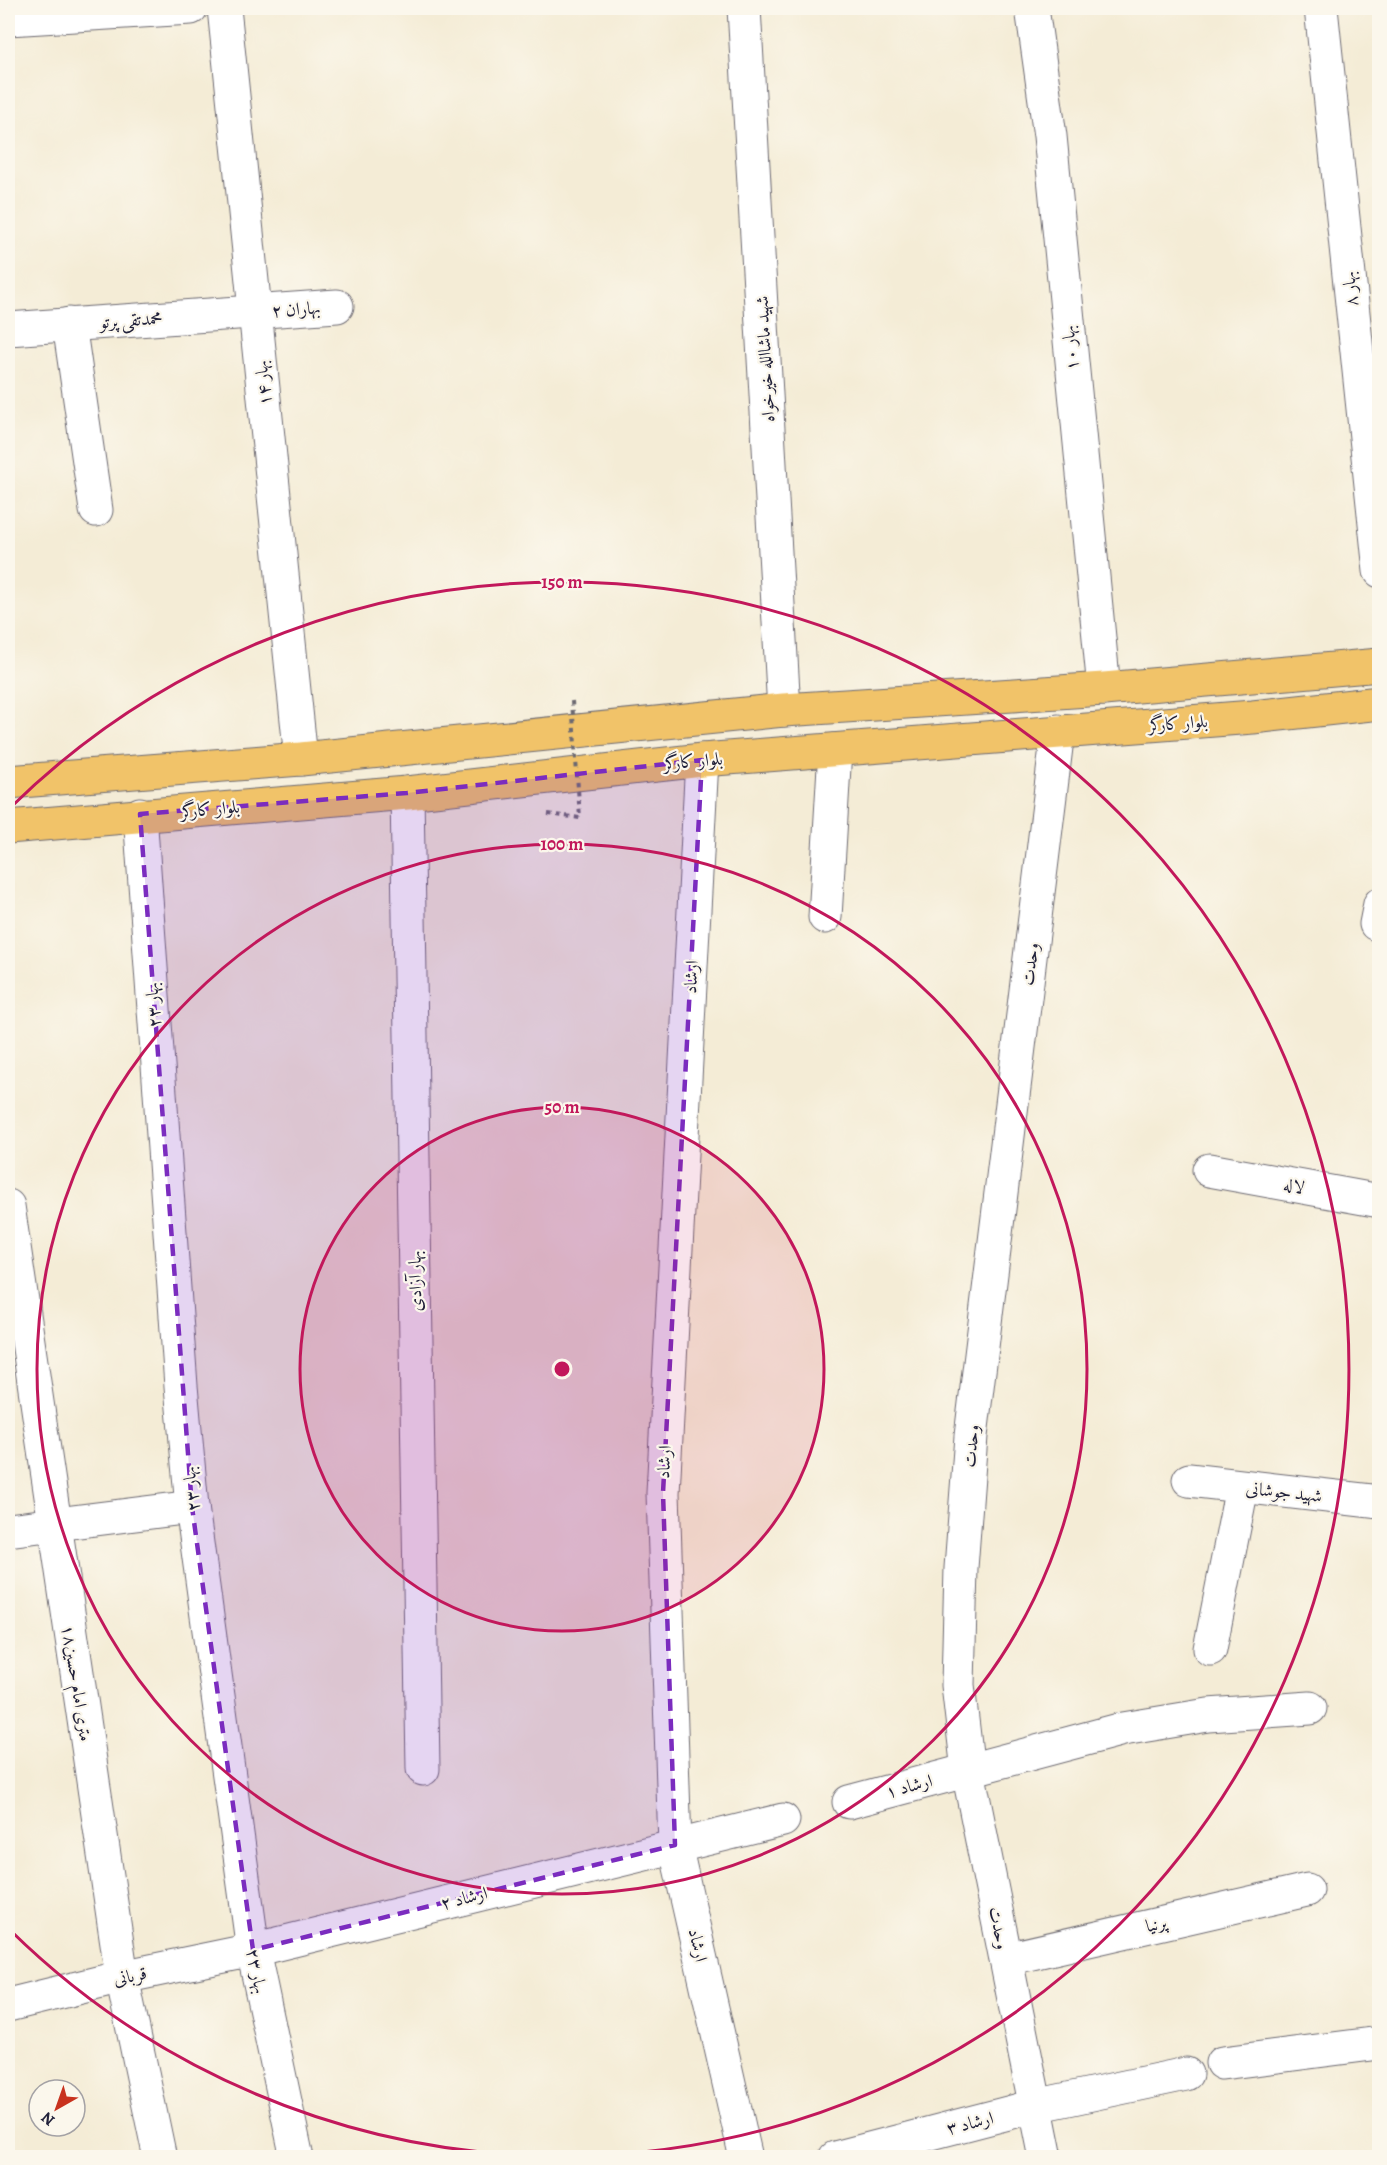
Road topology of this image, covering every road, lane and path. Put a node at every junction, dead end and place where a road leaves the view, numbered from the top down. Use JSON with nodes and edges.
{"nodes":[{"id":1,"x":191,"y":8,"type":"edge"},
{"id":2,"x":224,"y":8,"type":"edge"},
{"id":3,"x":744,"y":8,"type":"edge"},
{"id":4,"x":1032,"y":8,"type":"edge"},
{"id":5,"x":1322,"y":8,"type":"edge"},
{"id":6,"x":8,"y":19,"type":"edge"},
{"id":7,"x":337,"y":306,"type":"dead end"},
{"id":8,"x":255,"y":312,"type":"junction"},
{"id":9,"x":69,"y":324,"type":"junction"},
{"id":10,"x":8,"y":329,"type":"edge"},
{"id":11,"x":96,"y":510,"type":"dead end"},
{"id":12,"x":1380,"y":571,"type":"edge"},
{"id":13,"x":1380,"y":665,"type":"edge"},
{"id":14,"x":1104,"y":689,"type":"junction"},
{"id":15,"x":572,"y":701,"type":"dead end"},
{"id":16,"x":1380,"y":703,"type":"edge"},
{"id":17,"x":784,"y":710,"type":"junction"},
{"id":18,"x":1059,"y":731,"type":"junction"},
{"id":19,"x":835,"y":750,"type":"junction"},
{"id":20,"x":301,"y":759,"type":"junction"},
{"id":21,"x":702,"y":760,"type":"junction"},
{"id":22,"x":8,"y":782,"type":"edge"},
{"id":23,"x":407,"y":793,"type":"junction"},
{"id":24,"x":541,"y":813,"type":"dead end"},
{"id":25,"x":140,"y":814,"type":"junction"},
{"id":26,"x":8,"y":826,"type":"edge"},
{"id":27,"x":825,"y":917,"type":"dead end"},
{"id":28,"x":1209,"y":1170,"type":"dead end"},
{"id":29,"x":1380,"y":1202,"type":"edge"},
{"id":30,"x":8,"y":1206,"type":"edge"},
{"id":31,"x":1189,"y":1480,"type":"dead end"},
{"id":32,"x":1242,"y":1487,"type":"junction"},
{"id":33,"x":1380,"y":1502,"type":"edge"},
{"id":34,"x":192,"y":1507,"type":"junction"},
{"id":35,"x":53,"y":1523,"type":"junction"},
{"id":36,"x":8,"y":1530,"type":"edge"},
{"id":37,"x":1210,"y":1649,"type":"dead end"},
{"id":38,"x":1310,"y":1708,"type":"dead end"},
{"id":39,"x":423,"y":1769,"type":"dead end"},
{"id":40,"x":968,"y":1771,"type":"junction"},
{"id":41,"x":849,"y":1802,"type":"dead end"},
{"id":42,"x":783,"y":1820,"type":"dead end"},
{"id":43,"x":675,"y":1845,"type":"junction"},
{"id":44,"x":1308,"y":1890,"type":"dead end"},
{"id":45,"x":253,"y":1950,"type":"junction"},
{"id":46,"x":1005,"y":1959,"type":"junction"},
{"id":47,"x":122,"y":1977,"type":"junction"},
{"id":48,"x":8,"y":2005,"type":"edge"},
{"id":49,"x":1380,"y":2043,"type":"edge"},
{"id":50,"x":1222,"y":2062,"type":"dead end"},
{"id":51,"x":1186,"y":2074,"type":"dead end"},
{"id":52,"x":1035,"y":2106,"type":"junction"},
{"id":53,"x":877,"y":2152,"type":"edge"},
{"id":54,"x":160,"y":2157,"type":"edge"},
{"id":55,"x":297,"y":2157,"type":"edge"},
{"id":56,"x":746,"y":2157,"type":"edge"},
{"id":57,"x":835,"y":2157,"type":"edge"},
{"id":58,"x":1046,"y":2157,"type":"edge"}],
"edges":[{"from":1,"to":6,"type":"street"},
{"from":2,"to":8,"type":"street","name":"بهار ۱۴"},
{"from":3,"to":17,"type":"street","name":"شهید ماشاالله خیرخواه"},
{"from":4,"to":14,"type":"street","name":"بهار ۱۰"},
{"from":5,"to":12,"type":"street","name":"بهار ۸"},
{"from":7,"to":8,"type":"street","name":"بهاران ۲"},
{"from":8,"to":9,"type":"street","name":"محمدتقی پرتو"},
{"from":8,"to":20,"type":"street","name":"بهار ۱۴"},
{"from":9,"to":10,"type":"street","name":"محمدتقی پرتو"},
{"from":9,"to":11,"type":"street"},
{"from":13,"to":14,"type":"main road"},
{"from":14,"to":17,"type":"main road"},
{"from":15,"to":24,"type":"path","bridge":true},
{"from":16,"to":18,"type":"main road","name":"بلوار کارگر"},
{"from":17,"to":20,"type":"main road"},
{"from":18,"to":19,"type":"main road","name":"بلوار کارگر"},
{"from":18,"to":40,"type":"street","name":"وحدت"},
{"from":19,"to":21,"type":"main road","name":"بلوار کارگر"},
{"from":19,"to":27,"type":"street"},
{"from":20,"to":22,"type":"main road"},
{"from":21,"to":23,"type":"main road","name":"بلوار کارگر"},
{"from":21,"to":43,"type":"street","name":"ارشاد"},
{"from":23,"to":25,"type":"main road","name":"بلوار کارگر"},
{"from":23,"to":39,"type":"street","name":"بهار آزادی"},
{"from":25,"to":26,"type":"main road","name":"بلوار کارگر"},
{"from":25,"to":34,"type":"street","name":"بهار ۲۳"},
{"from":28,"to":29,"type":"street","name":"لاله"},
{"from":30,"to":35,"type":"street","name":"۱۸متری امام حسین"},
{"from":31,"to":32,"type":"street","name":"شهید جوشانی"},
{"from":32,"to":33,"type":"street","name":"شهید جوشانی"},
{"from":32,"to":37,"type":"street"},
{"from":34,"to":35,"type":"street"},
{"from":34,"to":45,"type":"street","name":"بهار ۲۳"},
{"from":35,"to":36,"type":"street"},
{"from":35,"to":47,"type":"street","name":"۱۸متری امام حسین"},
{"from":38,"to":40,"type":"street","name":"ارشاد ۱"},
{"from":40,"to":41,"type":"street","name":"ارشاد ۱"},
{"from":40,"to":46,"type":"street","name":"وحدت"},
{"from":42,"to":43,"type":"street"},
{"from":43,"to":45,"type":"street","name":"ارشاد ۲"},
{"from":43,"to":56,"type":"street","name":"ارشاد"},
{"from":44,"to":46,"type":"street","name":"پرنیا"},
{"from":45,"to":47,"type":"street","name":"قربانی"},
{"from":45,"to":55,"type":"street","name":"بهار ۲۳"},
{"from":46,"to":52,"type":"street","name":"وحدت"},
{"from":47,"to":48,"type":"street","name":"قربانی"},
{"from":47,"to":54,"type":"street","name":"۱۸متری امام حسین"},
{"from":49,"to":50,"type":"street"},
{"from":51,"to":52,"type":"street","name":"ارشاد ۳"},
{"from":52,"to":53,"type":"street","name":"ارشاد ۳"},
{"from":52,"to":58,"type":"street","name":"وحدت"},
{"from":53,"to":57,"type":"street","name":"ارشاد ۳"}]}
